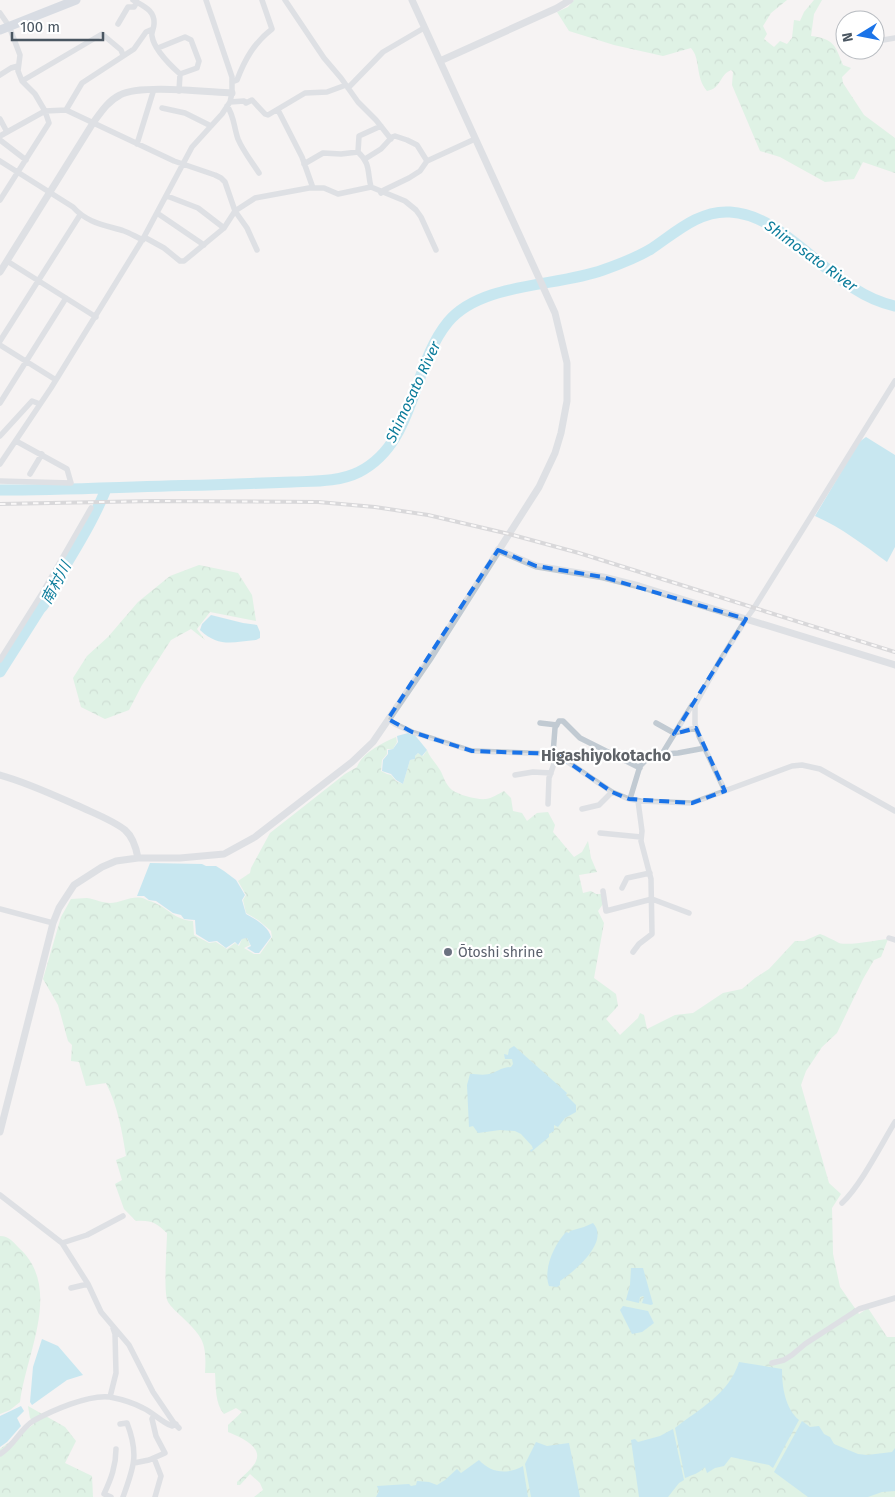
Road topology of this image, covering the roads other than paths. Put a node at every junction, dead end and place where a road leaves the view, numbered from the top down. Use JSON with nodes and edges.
{"nodes":[{"id":1,"x":76,"y":0,"type":"edge"},
{"id":2,"x":206,"y":0,"type":"edge"},
{"id":3,"x":262,"y":0,"type":"edge"},
{"id":4,"x":285,"y":0,"type":"edge"},
{"id":5,"x":412,"y":0,"type":"edge"},
{"id":6,"x":570,"y":0,"type":"edge"},
{"id":7,"x":135,"y":1,"type":"edge"},
{"id":8,"x":0,"y":13,"type":"edge"},
{"id":9,"x":118,"y":24,"type":"dead end"},
{"id":10,"x":4,"y":28,"type":"edge"},
{"id":11,"x":424,"y":28,"type":"junction"},
{"id":12,"x":153,"y":29,"type":"junction"},
{"id":13,"x":158,"y":48,"type":"junction"},
{"id":14,"x":123,"y":55,"type":"junction"},
{"id":15,"x":440,"y":61,"type":"junction"},
{"id":16,"x":18,"y":66,"type":"junction"},
{"id":17,"x":180,"y":74,"type":"junction"},
{"id":18,"x":0,"y":75,"type":"edge"},
{"id":19,"x":22,"y":81,"type":"junction"},
{"id":20,"x":232,"y":82,"type":"junction"},
{"id":21,"x":347,"y":86,"type":"junction"},
{"id":22,"x":154,"y":89,"type":"junction"},
{"id":23,"x":180,"y":91,"type":"junction"},
{"id":24,"x":232,"y":93,"type":"junction"},
{"id":25,"x":229,"y":104,"type":"junction"},
{"id":26,"x":162,"y":108,"type":"dead end"},
{"id":27,"x":66,"y":110,"type":"junction"},
{"id":28,"x":278,"y":110,"type":"junction"},
{"id":29,"x":45,"y":111,"type":"junction"},
{"id":30,"x":0,"y":119,"type":"edge"},
{"id":31,"x":93,"y":122,"type":"junction"},
{"id":32,"x":211,"y":126,"type":"junction"},
{"id":33,"x":381,"y":126,"type":"junction"},
{"id":34,"x":7,"y":132,"type":"junction"},
{"id":35,"x":0,"y":138,"type":"edge"},
{"id":36,"x":391,"y":139,"type":"junction"},
{"id":37,"x":475,"y":139,"type":"junction"},
{"id":38,"x":136,"y":144,"type":"junction"},
{"id":39,"x":358,"y":152,"type":"junction"},
{"id":40,"x":365,"y":159,"type":"junction"},
{"id":41,"x":26,"y":160,"type":"junction"},
{"id":42,"x":0,"y":161,"type":"edge"},
{"id":43,"x":428,"y":161,"type":"junction"},
{"id":44,"x":182,"y":163,"type":"junction"},
{"id":45,"x":304,"y":164,"type":"junction"},
{"id":46,"x":18,"y":172,"type":"junction"},
{"id":47,"x":259,"y":173,"type":"dead end"},
{"id":48,"x":371,"y":187,"type":"junction"},
{"id":49,"x":313,"y":188,"type":"junction"},
{"id":50,"x":50,"y":192,"type":"junction"},
{"id":51,"x":381,"y":193,"type":"junction"},
{"id":52,"x":167,"y":196,"type":"junction"},
{"id":53,"x":0,"y":200,"type":"edge"},
{"id":54,"x":235,"y":211,"type":"junction"},
{"id":55,"x":157,"y":213,"type":"junction"},
{"id":56,"x":80,"y":215,"type":"junction"},
{"id":57,"x":224,"y":228,"type":"junction"},
{"id":58,"x":143,"y":238,"type":"junction"},
{"id":59,"x":204,"y":245,"type":"junction"},
{"id":60,"x":257,"y":250,"type":"dead end"},
{"id":61,"x":436,"y":250,"type":"dead end"},
{"id":62,"x":7,"y":261,"type":"junction"},
{"id":63,"x":0,"y":272,"type":"edge"},
{"id":64,"x":38,"y":280,"type":"junction"},
{"id":65,"x":66,"y":298,"type":"junction"},
{"id":66,"x":96,"y":317,"type":"junction"},
{"id":67,"x":0,"y":343,"type":"edge"},
{"id":68,"x":26,"y":362,"type":"junction"},
{"id":69,"x":56,"y":380,"type":"junction"},
{"id":70,"x":895,"y":381,"type":"edge"},
{"id":71,"x":0,"y":403,"type":"edge"},
{"id":72,"x":40,"y":404,"type":"junction"},
{"id":73,"x":0,"y":436,"type":"edge"},
{"id":74,"x":16,"y":440,"type":"junction"},
{"id":75,"x":42,"y":454,"type":"junction"},
{"id":76,"x":0,"y":464,"type":"edge"},
{"id":77,"x":30,"y":474,"type":"dead end"},
{"id":78,"x":0,"y":481,"type":"edge"},
{"id":79,"x":90,"y":508,"type":"dead end"},
{"id":80,"x":498,"y":550,"type":"junction"},
{"id":81,"x":746,"y":619,"type":"junction"},
{"id":82,"x":0,"y":660,"type":"edge"},
{"id":83,"x":895,"y":665,"type":"edge"},
{"id":84,"x":695,"y":705,"type":"junction"},
{"id":85,"x":388,"y":719,"type":"junction"},
{"id":86,"x":540,"y":722,"type":"dead end"},
{"id":87,"x":656,"y":723,"type":"dead end"},
{"id":88,"x":557,"y":725,"type":"junction"},
{"id":89,"x":696,"y":728,"type":"junction"},
{"id":90,"x":674,"y":734,"type":"junction"},
{"id":91,"x":705,"y":748,"type":"junction"},
{"id":92,"x":662,"y":754,"type":"junction"},
{"id":93,"x":556,"y":755,"type":"junction"},
{"id":94,"x":640,"y":768,"type":"junction"},
{"id":95,"x":551,"y":773,"type":"junction"},
{"id":96,"x":0,"y":774,"type":"edge"},
{"id":97,"x":515,"y":775,"type":"dead end"},
{"id":98,"x":725,"y":791,"type":"junction"},
{"id":99,"x":612,"y":792,"type":"junction"},
{"id":100,"x":630,"y":799,"type":"junction"},
{"id":101,"x":638,"y":801,"type":"junction"},
{"id":102,"x":548,"y":804,"type":"dead end"},
{"id":103,"x":582,"y":809,"type":"dead end"},
{"id":104,"x":895,"y":811,"type":"edge"},
{"id":105,"x":600,"y":833,"type":"dead end"},
{"id":106,"x":641,"y":837,"type":"junction"},
{"id":107,"x":138,"y":858,"type":"junction"},
{"id":108,"x":650,"y":873,"type":"junction"},
{"id":109,"x":622,"y":888,"type":"dead end"},
{"id":110,"x":603,"y":891,"type":"dead end"},
{"id":111,"x":652,"y":899,"type":"junction"},
{"id":112,"x":0,"y":910,"type":"edge"},
{"id":113,"x":689,"y":913,"type":"dead end"},
{"id":114,"x":53,"y":923,"type":"junction"},
{"id":115,"x":633,"y":952,"type":"dead end"},
{"id":116,"x":895,"y":1122,"type":"edge"},
{"id":117,"x":0,"y":1132,"type":"edge"},
{"id":118,"x":0,"y":1195,"type":"edge"},
{"id":119,"x":842,"y":1204,"type":"dead end"},
{"id":120,"x":123,"y":1216,"type":"dead end"},
{"id":121,"x":62,"y":1243,"type":"junction"},
{"id":122,"x":88,"y":1284,"type":"junction"},
{"id":123,"x":71,"y":1288,"type":"dead end"},
{"id":124,"x":895,"y":1298,"type":"edge"},
{"id":125,"x":112,"y":1324,"type":"junction"},
{"id":126,"x":772,"y":1363,"type":"dead end"},
{"id":127,"x":110,"y":1397,"type":"junction"},
{"id":128,"x":154,"y":1415,"type":"junction"},
{"id":129,"x":120,"y":1424,"type":"dead end"},
{"id":130,"x":116,"y":1449,"type":"dead end"},
{"id":131,"x":0,"y":1454,"type":"edge"},
{"id":132,"x":154,"y":1458,"type":"junction"},
{"id":133,"x":134,"y":1463,"type":"junction"},
{"id":134,"x":111,"y":1497,"type":"edge"},
{"id":135,"x":123,"y":1497,"type":"edge"},
{"id":136,"x":155,"y":1497,"type":"edge"}],
"edges":[{"from":1,"to":10,"type":"main road"},
{"from":2,"to":20,"type":"street"},
{"from":3,"to":20,"type":"street"},
{"from":4,"to":21,"type":"street"},
{"from":5,"to":11,"type":"street"},
{"from":6,"to":15,"type":"street"},
{"from":7,"to":9,"type":"street"},
{"from":7,"to":12,"type":"street"},
{"from":8,"to":10,"type":"street"},
{"from":10,"to":16,"type":"street"},
{"from":11,"to":15,"type":"street"},
{"from":11,"to":21,"type":"street"},
{"from":12,"to":13,"type":"street"},
{"from":12,"to":14,"type":"street"},
{"from":13,"to":17,"type":"street"},
{"from":13,"to":17,"type":"street"},
{"from":14,"to":19,"type":"street"},
{"from":14,"to":27,"type":"street"},
{"from":15,"to":37,"type":"street"},
{"from":16,"to":18,"type":"street"},
{"from":16,"to":19,"type":"street"},
{"from":17,"to":23,"type":"street"},
{"from":19,"to":29,"type":"street"},
{"from":20,"to":24,"type":"street"},
{"from":21,"to":28,"type":"street"},
{"from":21,"to":33,"type":"street"},
{"from":22,"to":23,"type":"street"},
{"from":22,"to":31,"type":"street"},
{"from":22,"to":38,"type":"street"},
{"from":23,"to":24,"type":"street"},
{"from":24,"to":25,"type":"street"},
{"from":25,"to":28,"type":"street"},
{"from":25,"to":32,"type":"street"},
{"from":25,"to":47,"type":"street"},
{"from":26,"to":32,"type":"street"},
{"from":27,"to":29,"type":"street"},
{"from":27,"to":31,"type":"street"},
{"from":28,"to":45,"type":"street"},
{"from":29,"to":34,"type":"street"},
{"from":29,"to":41,"type":"street"},
{"from":30,"to":34,"type":"street"},
{"from":31,"to":38,"type":"street"},
{"from":31,"to":50,"type":"street"},
{"from":32,"to":44,"type":"street"},
{"from":33,"to":36,"type":"street"},
{"from":33,"to":39,"type":"street"},
{"from":34,"to":35,"type":"street"},
{"from":35,"to":41,"type":"street"},
{"from":36,"to":40,"type":"street"},
{"from":36,"to":43,"type":"street"},
{"from":37,"to":43,"type":"street"},
{"from":37,"to":80,"type":"street"},
{"from":38,"to":44,"type":"street"},
{"from":39,"to":40,"type":"street"},
{"from":39,"to":45,"type":"street"},
{"from":40,"to":48,"type":"street"},
{"from":41,"to":46,"type":"street"},
{"from":42,"to":46,"type":"street"},
{"from":43,"to":51,"type":"street"},
{"from":44,"to":52,"type":"street"},
{"from":44,"to":54,"type":"street"},
{"from":45,"to":49,"type":"street"},
{"from":46,"to":50,"type":"street"},
{"from":46,"to":53,"type":"street"},
{"from":48,"to":49,"type":"street"},
{"from":48,"to":51,"type":"street"},
{"from":49,"to":54,"type":"street"},
{"from":50,"to":56,"type":"street"},
{"from":50,"to":62,"type":"street"},
{"from":51,"to":61,"type":"street"},
{"from":52,"to":55,"type":"street"},
{"from":52,"to":57,"type":"street"},
{"from":54,"to":57,"type":"street"},
{"from":54,"to":60,"type":"street"},
{"from":55,"to":58,"type":"street"},
{"from":55,"to":59,"type":"street"},
{"from":56,"to":58,"type":"street"},
{"from":56,"to":64,"type":"street"},
{"from":57,"to":59,"type":"street"},
{"from":58,"to":59,"type":"street"},
{"from":58,"to":66,"type":"street"},
{"from":62,"to":63,"type":"street"},
{"from":62,"to":64,"type":"street"},
{"from":64,"to":65,"type":"street"},
{"from":64,"to":67,"type":"street"},
{"from":65,"to":66,"type":"street"},
{"from":65,"to":68,"type":"street"},
{"from":66,"to":69,"type":"street"},
{"from":67,"to":68,"type":"street"},
{"from":68,"to":69,"type":"street"},
{"from":68,"to":71,"type":"street"},
{"from":69,"to":72,"type":"street"},
{"from":70,"to":81,"type":"street"},
{"from":72,"to":73,"type":"street"},
{"from":72,"to":74,"type":"street"},
{"from":74,"to":75,"type":"street"},
{"from":74,"to":76,"type":"street"},
{"from":75,"to":77,"type":"street"},
{"from":75,"to":78,"type":"street"},
{"from":79,"to":82,"type":"street"},
{"from":80,"to":81,"type":"street"},
{"from":80,"to":85,"type":"street"},
{"from":81,"to":83,"type":"street"},
{"from":81,"to":84,"type":"street"},
{"from":84,"to":89,"type":"street"},
{"from":84,"to":90,"type":"street"},
{"from":85,"to":93,"type":"street"},
{"from":85,"to":107,"type":"street"},
{"from":86,"to":88,"type":"street"},
{"from":87,"to":90,"type":"street"},
{"from":88,"to":93,"type":"street"},
{"from":88,"to":94,"type":"street"},
{"from":89,"to":90,"type":"street"},
{"from":89,"to":91,"type":"street"},
{"from":90,"to":92,"type":"street"},
{"from":91,"to":92,"type":"street"},
{"from":91,"to":98,"type":"street"},
{"from":92,"to":94,"type":"street"},
{"from":93,"to":95,"type":"street"},
{"from":93,"to":99,"type":"street"},
{"from":94,"to":100,"type":"street"},
{"from":95,"to":97,"type":"street"},
{"from":95,"to":102,"type":"street"},
{"from":96,"to":107,"type":"street"},
{"from":98,"to":101,"type":"street"},
{"from":98,"to":104,"type":"street"},
{"from":99,"to":100,"type":"street"},
{"from":99,"to":103,"type":"street"},
{"from":100,"to":101,"type":"street"},
{"from":101,"to":106,"type":"street"},
{"from":105,"to":106,"type":"street"},
{"from":106,"to":108,"type":"street"},
{"from":107,"to":114,"type":"street"},
{"from":108,"to":109,"type":"street"},
{"from":108,"to":111,"type":"street"},
{"from":110,"to":111,"type":"street"},
{"from":111,"to":113,"type":"street"},
{"from":111,"to":115,"type":"street"},
{"from":112,"to":114,"type":"street"},
{"from":114,"to":117,"type":"street"},
{"from":116,"to":119,"type":"street"},
{"from":118,"to":121,"type":"street"},
{"from":120,"to":121,"type":"street"},
{"from":121,"to":122,"type":"street"},
{"from":122,"to":123,"type":"street"},
{"from":122,"to":125,"type":"street"},
{"from":124,"to":126,"type":"street"},
{"from":125,"to":127,"type":"street"},
{"from":125,"to":128,"type":"street"},
{"from":127,"to":128,"type":"street"},
{"from":127,"to":131,"type":"street"},
{"from":128,"to":132,"type":"street"},
{"from":129,"to":133,"type":"street"},
{"from":130,"to":134,"type":"street"},
{"from":132,"to":133,"type":"street"},
{"from":132,"to":136,"type":"street"},
{"from":133,"to":135,"type":"street"}]}
